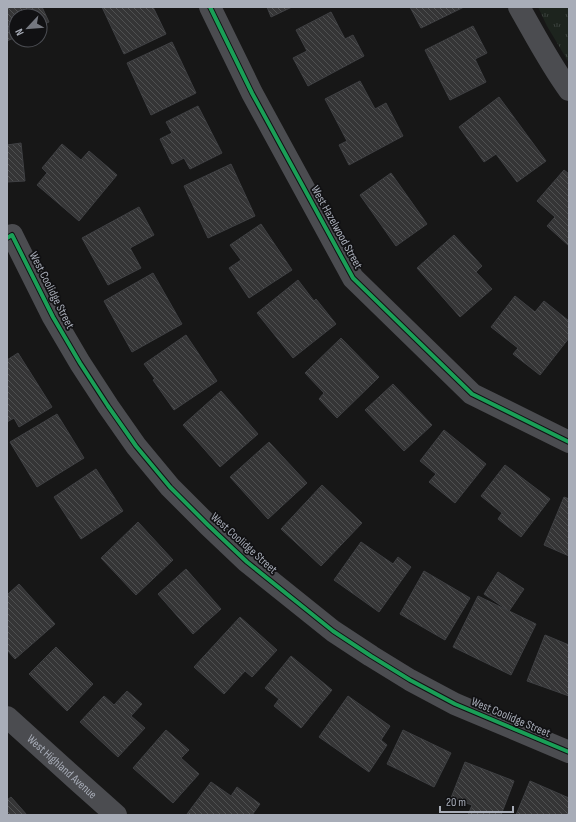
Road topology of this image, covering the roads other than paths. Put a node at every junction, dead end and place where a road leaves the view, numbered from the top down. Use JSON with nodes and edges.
{"nodes":[{"id":1,"x":210,"y":7,"type":"edge"},
{"id":2,"x":519,"y":7,"type":"edge"},
{"id":3,"x":569,"y":90,"type":"edge"},
{"id":4,"x":10,"y":237,"type":"edge"},
{"id":5,"x":569,"y":442,"type":"edge"},
{"id":6,"x":7,"y":717,"type":"edge"},
{"id":7,"x":569,"y":752,"type":"edge"},
{"id":8,"x":116,"y":815,"type":"edge"}],
"edges":[{"from":1,"to":5,"type":"street","name":"West Hazelwood Street"},
{"from":2,"to":3,"type":"street"},
{"from":4,"to":7,"type":"street","name":"West Coolidge Street"},
{"from":6,"to":8,"type":"street","name":"West Highland Avenue"}]}
